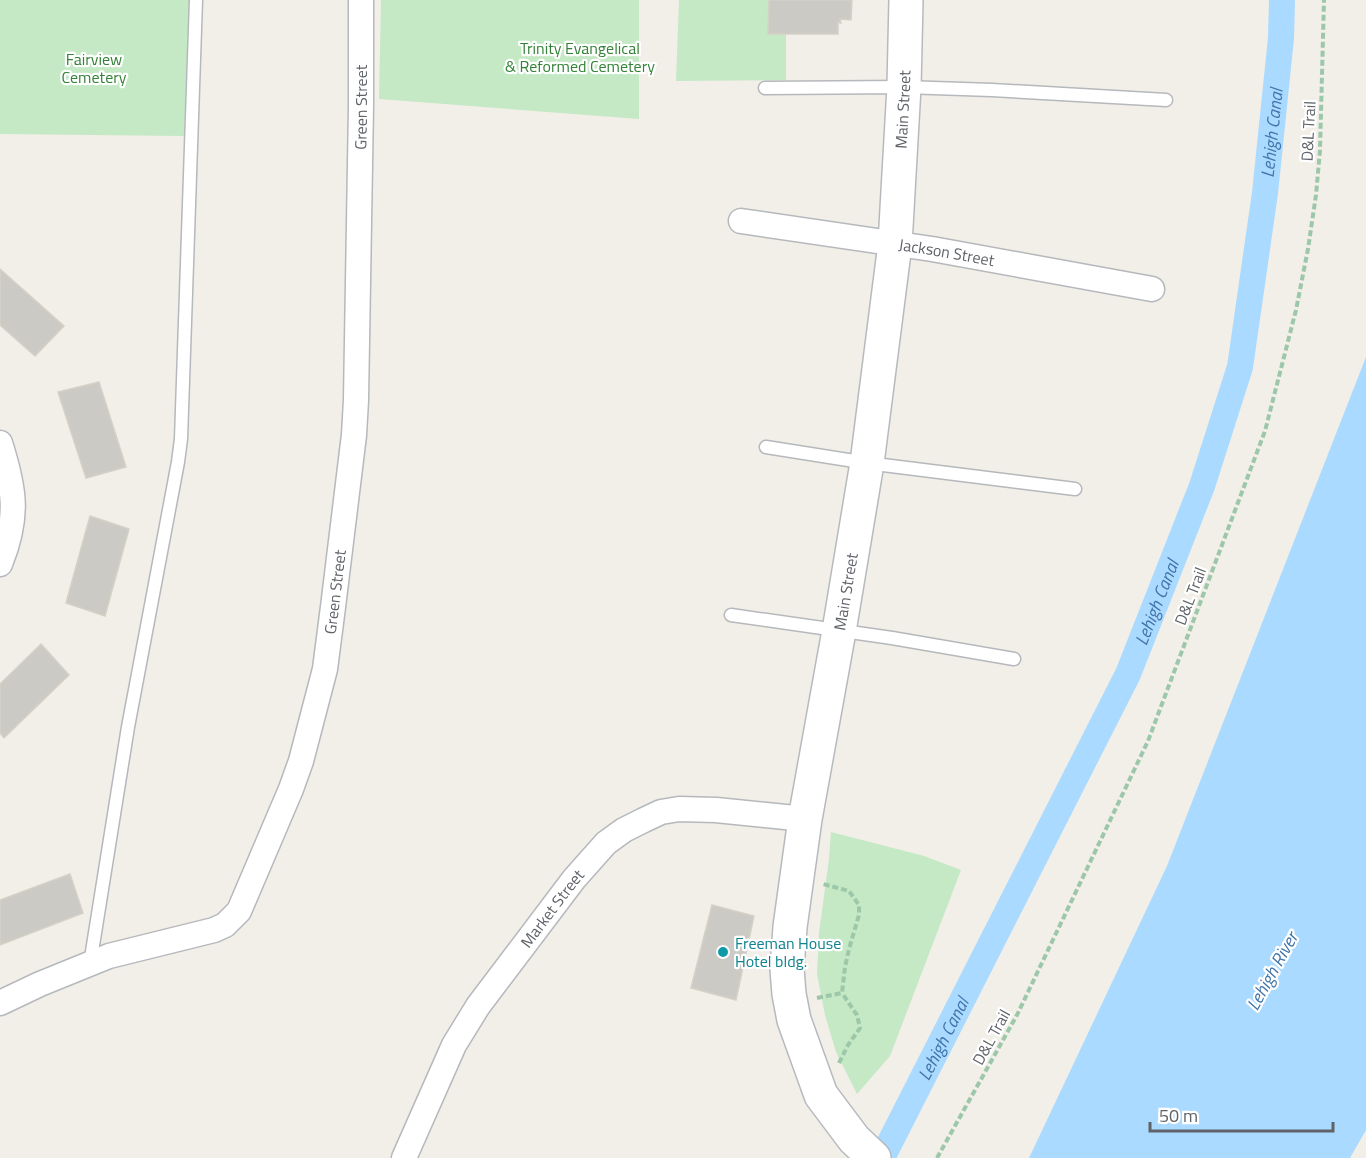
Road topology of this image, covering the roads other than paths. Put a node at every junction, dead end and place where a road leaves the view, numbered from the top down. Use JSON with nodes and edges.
{"nodes":[{"id":1,"x":196,"y":0,"type":"edge"},
{"id":2,"x":361,"y":0,"type":"edge"},
{"id":3,"x":906,"y":0,"type":"edge"},
{"id":4,"x":904,"y":87,"type":"junction"},
{"id":5,"x":765,"y":88,"type":"dead end"},
{"id":6,"x":1166,"y":100,"type":"dead end"},
{"id":7,"x":741,"y":221,"type":"dead end"},
{"id":8,"x":895,"y":244,"type":"junction"},
{"id":9,"x":1152,"y":289,"type":"dead end"},
{"id":10,"x":0,"y":443,"type":"edge"},
{"id":11,"x":766,"y":447,"type":"dead end"},
{"id":12,"x":867,"y":463,"type":"junction"},
{"id":13,"x":1075,"y":489,"type":"dead end"},
{"id":14,"x":0,"y":564,"type":"edge"},
{"id":15,"x":731,"y":615,"type":"dead end"},
{"id":16,"x":839,"y":631,"type":"junction"},
{"id":17,"x":1014,"y":659,"type":"dead end"},
{"id":18,"x":805,"y":819,"type":"junction"},
{"id":19,"x":90,"y":964,"type":"junction"},
{"id":20,"x":0,"y":1003,"type":"edge"},
{"id":21,"x":404,"y":1158,"type":"edge"},
{"id":22,"x":874,"y":1158,"type":"edge"}],
"edges":[{"from":1,"to":19,"type":"lane"},
{"from":2,"to":19,"type":"street","name":"Green Street"},
{"from":3,"to":4,"type":"street","name":"Main Street"},
{"from":4,"to":5,"type":"lane"},
{"from":4,"to":6,"type":"lane"},
{"from":4,"to":8,"type":"street","name":"Main Street"},
{"from":7,"to":8,"type":"street","name":"Jackson Street"},
{"from":8,"to":9,"type":"street","name":"Jackson Street"},
{"from":8,"to":12,"type":"street","name":"Main Street"},
{"from":10,"to":14,"type":"street"},
{"from":11,"to":12,"type":"lane"},
{"from":12,"to":13,"type":"lane"},
{"from":12,"to":16,"type":"street","name":"Main Street"},
{"from":15,"to":16,"type":"lane"},
{"from":16,"to":17,"type":"lane"},
{"from":16,"to":18,"type":"street","name":"Main Street"},
{"from":18,"to":21,"type":"street","name":"Market Street"},
{"from":18,"to":22,"type":"street","name":"Main Street"},
{"from":19,"to":20,"type":"street","name":"Green Street"}]}
